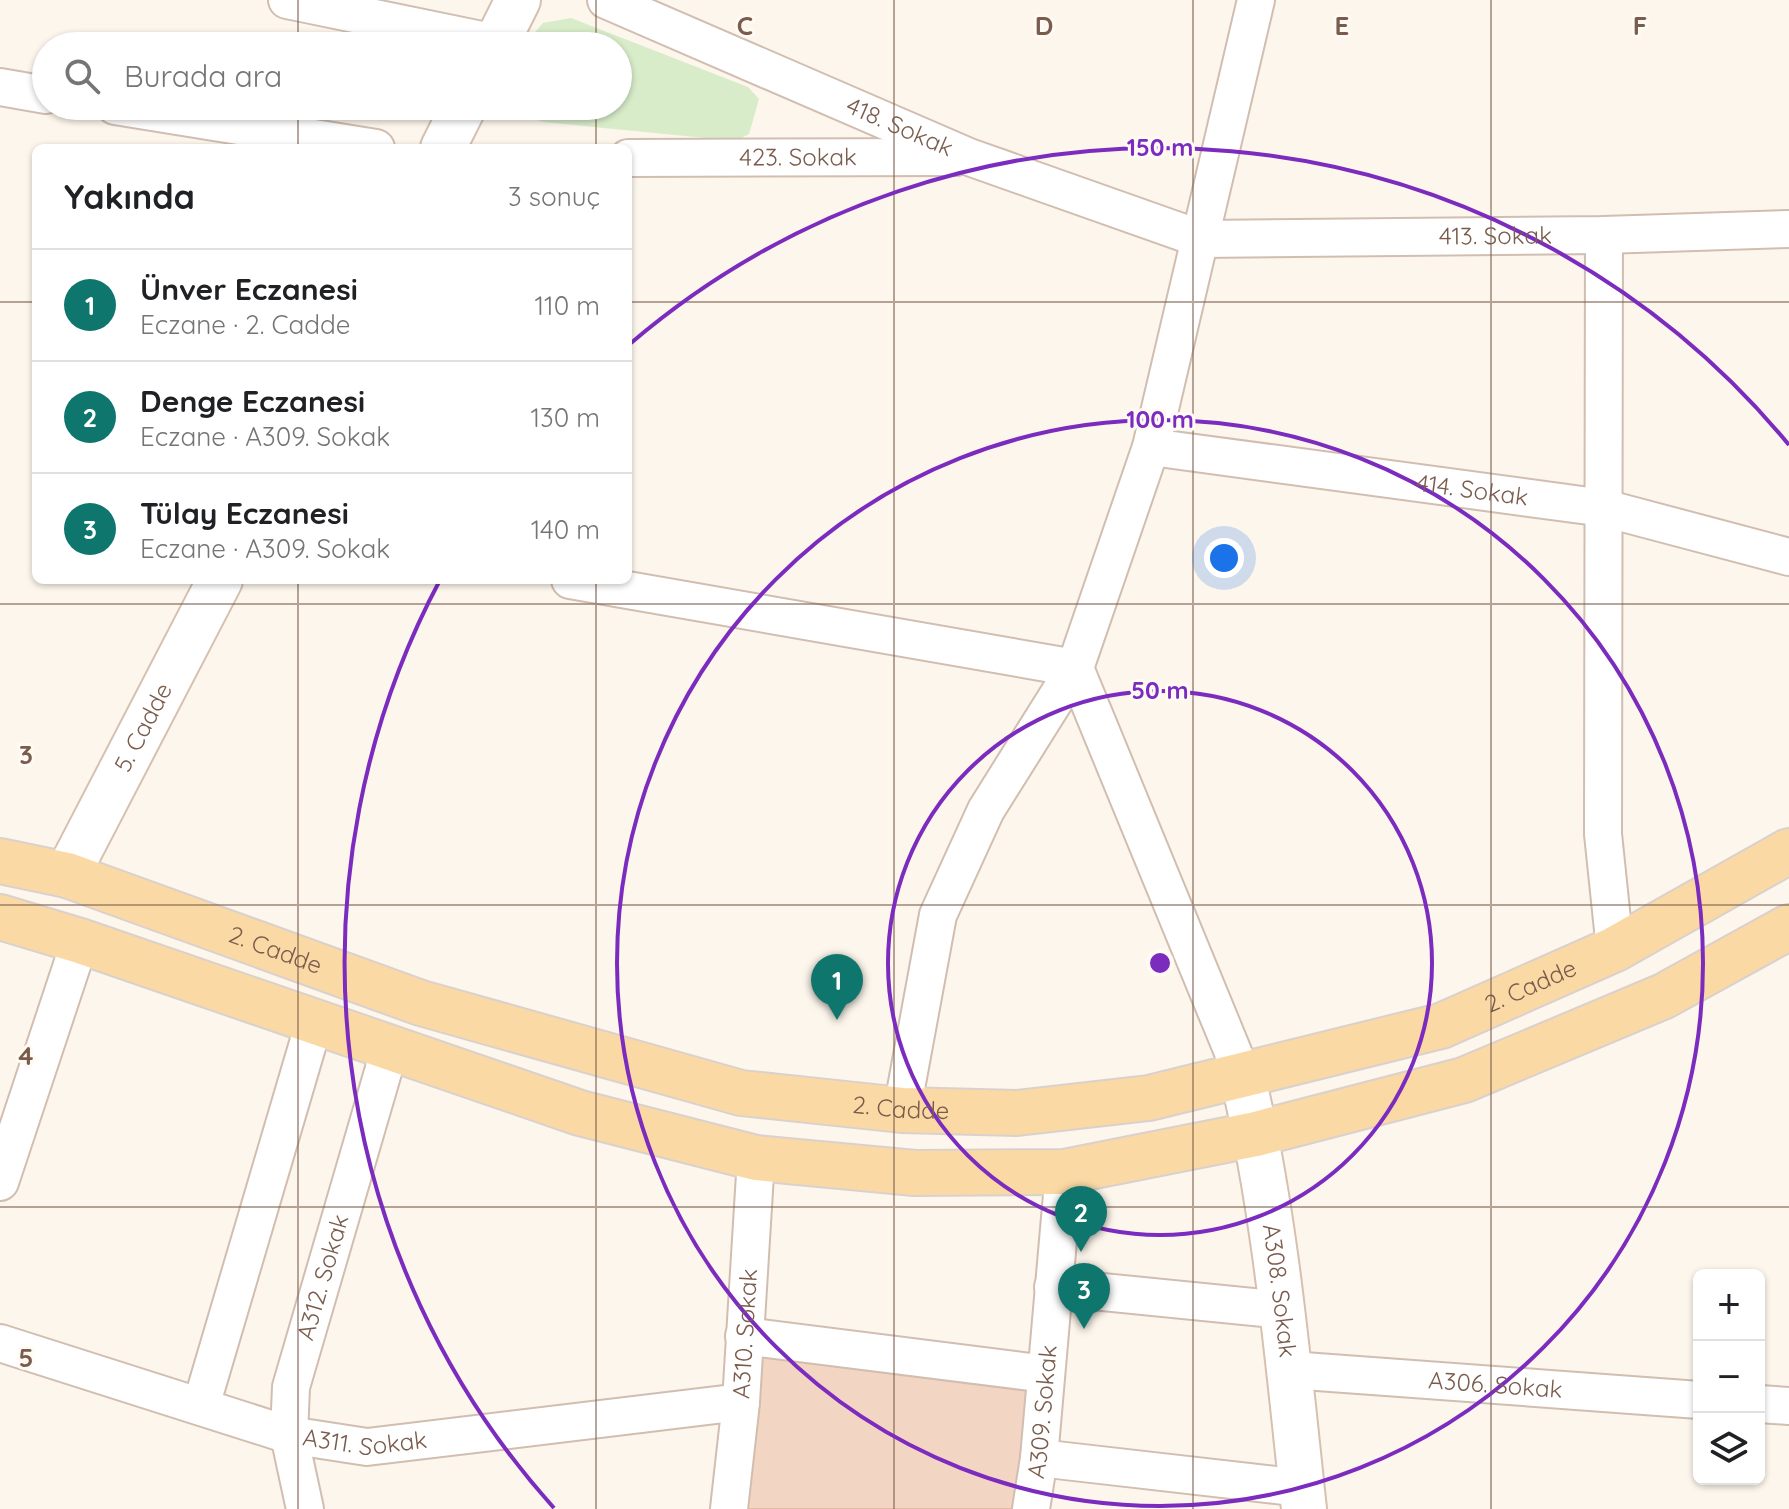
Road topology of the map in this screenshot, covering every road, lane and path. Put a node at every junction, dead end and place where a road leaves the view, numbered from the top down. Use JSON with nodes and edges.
{"nodes":[{"id":1,"x":287,"y":0,"type":"edge"},
{"id":2,"x":518,"y":0,"type":"edge"},
{"id":3,"x":606,"y":0,"type":"edge"},
{"id":4,"x":1256,"y":0,"type":"edge"},
{"id":5,"x":435,"y":32,"type":"edge"},
{"id":6,"x":502,"y":32,"type":"edge"},
{"id":7,"x":0,"y":87,"type":"edge"},
{"id":8,"x":32,"y":93,"type":"edge"},
{"id":9,"x":202,"y":120,"type":"edge"},
{"id":10,"x":457,"y":120,"type":"edge"},
{"id":11,"x":351,"y":144,"type":"edge"},
{"id":12,"x":445,"y":144,"type":"edge"},
{"id":13,"x":969,"y":157,"type":"junction"},
{"id":14,"x":632,"y":158,"type":"edge"},
{"id":15,"x":1789,"y":229,"type":"edge"},
{"id":16,"x":1604,"y":235,"type":"junction"},
{"id":17,"x":1201,"y":239,"type":"junction"},
{"id":18,"x":1151,"y":447,"type":"junction"},
{"id":19,"x":1604,"y":508,"type":"junction"},
{"id":20,"x":1789,"y":557,"type":"edge"},
{"id":21,"x":218,"y":584,"type":"edge"},
{"id":22,"x":593,"y":584,"type":"edge"},
{"id":23,"x":1075,"y":668,"type":"junction"},
{"id":24,"x":1789,"y":851,"type":"edge"},
{"id":25,"x":0,"y":861,"type":"edge"},
{"id":26,"x":67,"y":875,"type":"junction"},
{"id":27,"x":0,"y":917,"type":"edge"},
{"id":28,"x":1789,"y":927,"type":"edge"},
{"id":29,"x":80,"y":941,"type":"junction"},
{"id":30,"x":1615,"y":949,"type":"junction"},
{"id":31,"x":314,"y":1023,"type":"junction"},
{"id":32,"x":390,"y":1048,"type":"junction"},
{"id":33,"x":1242,"y":1074,"type":"junction"},
{"id":34,"x":902,"y":1110,"type":"junction"},
{"id":35,"x":1256,"y":1134,"type":"junction"},
{"id":36,"x":756,"y":1158,"type":"junction"},
{"id":37,"x":1064,"y":1172,"type":"junction"},
{"id":38,"x":0,"y":1182,"type":"edge"},
{"id":39,"x":1053,"y":1287,"type":"junction"},
{"id":40,"x":1283,"y":1310,"type":"junction"},
{"id":41,"x":744,"y":1336,"type":"junction"},
{"id":42,"x":0,"y":1343,"type":"edge"},
{"id":43,"x":1290,"y":1370,"type":"junction"},
{"id":44,"x":1046,"y":1374,"type":"junction"},
{"id":45,"x":1693,"y":1400,"type":"edge"},
{"id":46,"x":741,"y":1402,"type":"junction"},
{"id":47,"x":1765,"y":1404,"type":"edge"},
{"id":48,"x":201,"y":1406,"type":"junction"},
{"id":49,"x":1789,"y":1406,"type":"edge"},
{"id":50,"x":289,"y":1435,"type":"junction"},
{"id":51,"x":1039,"y":1458,"type":"junction"},
{"id":52,"x":1303,"y":1498,"type":"edge"},
{"id":53,"x":305,"y":1509,"type":"edge"},
{"id":54,"x":729,"y":1509,"type":"edge"},
{"id":55,"x":1031,"y":1509,"type":"edge"}],
"edges":[{"from":1,"to":5,"type":"street"},
{"from":2,"to":6,"type":"main road"},
{"from":3,"to":13,"type":"street","name":"418. Sokak"},
{"from":4,"to":17,"type":"street"},
{"from":7,"to":8,"type":"street"},
{"from":9,"to":11,"type":"street"},
{"from":10,"to":12,"type":"main road"},
{"from":13,"to":14,"type":"street","name":"423. Sokak"},
{"from":13,"to":17,"type":"street","name":"418. Sokak"},
{"from":15,"to":16,"type":"street","name":"413. Sokak"},
{"from":16,"to":17,"type":"street","name":"413. Sokak"},
{"from":16,"to":19,"type":"street"},
{"from":17,"to":18,"type":"street"},
{"from":18,"to":19,"type":"street","name":"414. Sokak"},
{"from":18,"to":23,"type":"street"},
{"from":19,"to":20,"type":"street","name":"414. Sokak"},
{"from":19,"to":30,"type":"street"},
{"from":21,"to":26,"type":"main road","name":"5. Cadde"},
{"from":22,"to":23,"type":"street"},
{"from":23,"to":33,"type":"street"},
{"from":23,"to":34,"type":"street"},
{"from":24,"to":30,"type":"main road","name":"2. Cadde"},
{"from":25,"to":26,"type":"main road","name":"2. Cadde"},
{"from":26,"to":34,"type":"main road","name":"2. Cadde"},
{"from":27,"to":29,"type":"main road"},
{"from":28,"to":35,"type":"main road"},
{"from":29,"to":31,"type":"main road"},
{"from":29,"to":38,"type":"street"},
{"from":30,"to":33,"type":"main road","name":"2. Cadde"},
{"from":31,"to":32,"type":"main road"},
{"from":31,"to":48,"type":"street"},
{"from":32,"to":36,"type":"main road"},
{"from":32,"to":50,"type":"street","name":"A312. Sokak"},
{"from":33,"to":34,"type":"main road","name":"2. Cadde"},
{"from":33,"to":35,"type":"main road","name":"A308. Sokak"},
{"from":35,"to":37,"type":"main road"},
{"from":35,"to":40,"type":"main road","name":"A308. Sokak"},
{"from":36,"to":37,"type":"main road"},
{"from":36,"to":41,"type":"street","name":"A310. Sokak"},
{"from":37,"to":39,"type":"street","name":"A309. Sokak"},
{"from":39,"to":40,"type":"street"},
{"from":39,"to":44,"type":"street","name":"A309. Sokak"},
{"from":40,"to":43,"type":"main road","name":"A308. Sokak"},
{"from":41,"to":44,"type":"street"},
{"from":41,"to":46,"type":"street","name":"A310. Sokak"},
{"from":42,"to":48,"type":"street","name":"A311. Sokak"},
{"from":43,"to":45,"type":"street","name":"A306. Sokak"},
{"from":43,"to":52,"type":"main road","name":"A308. Sokak"},
{"from":44,"to":51,"type":"street","name":"A309. Sokak"},
{"from":46,"to":50,"type":"street","name":"A311. Sokak"},
{"from":46,"to":54,"type":"street","name":"A310. Sokak"},
{"from":47,"to":49,"type":"street"},
{"from":48,"to":50,"type":"street","name":"A311. Sokak"},
{"from":50,"to":53,"type":"street","name":"A312. Sokak"},
{"from":51,"to":52,"type":"street"},
{"from":51,"to":55,"type":"street","name":"A309. Sokak"}]}
